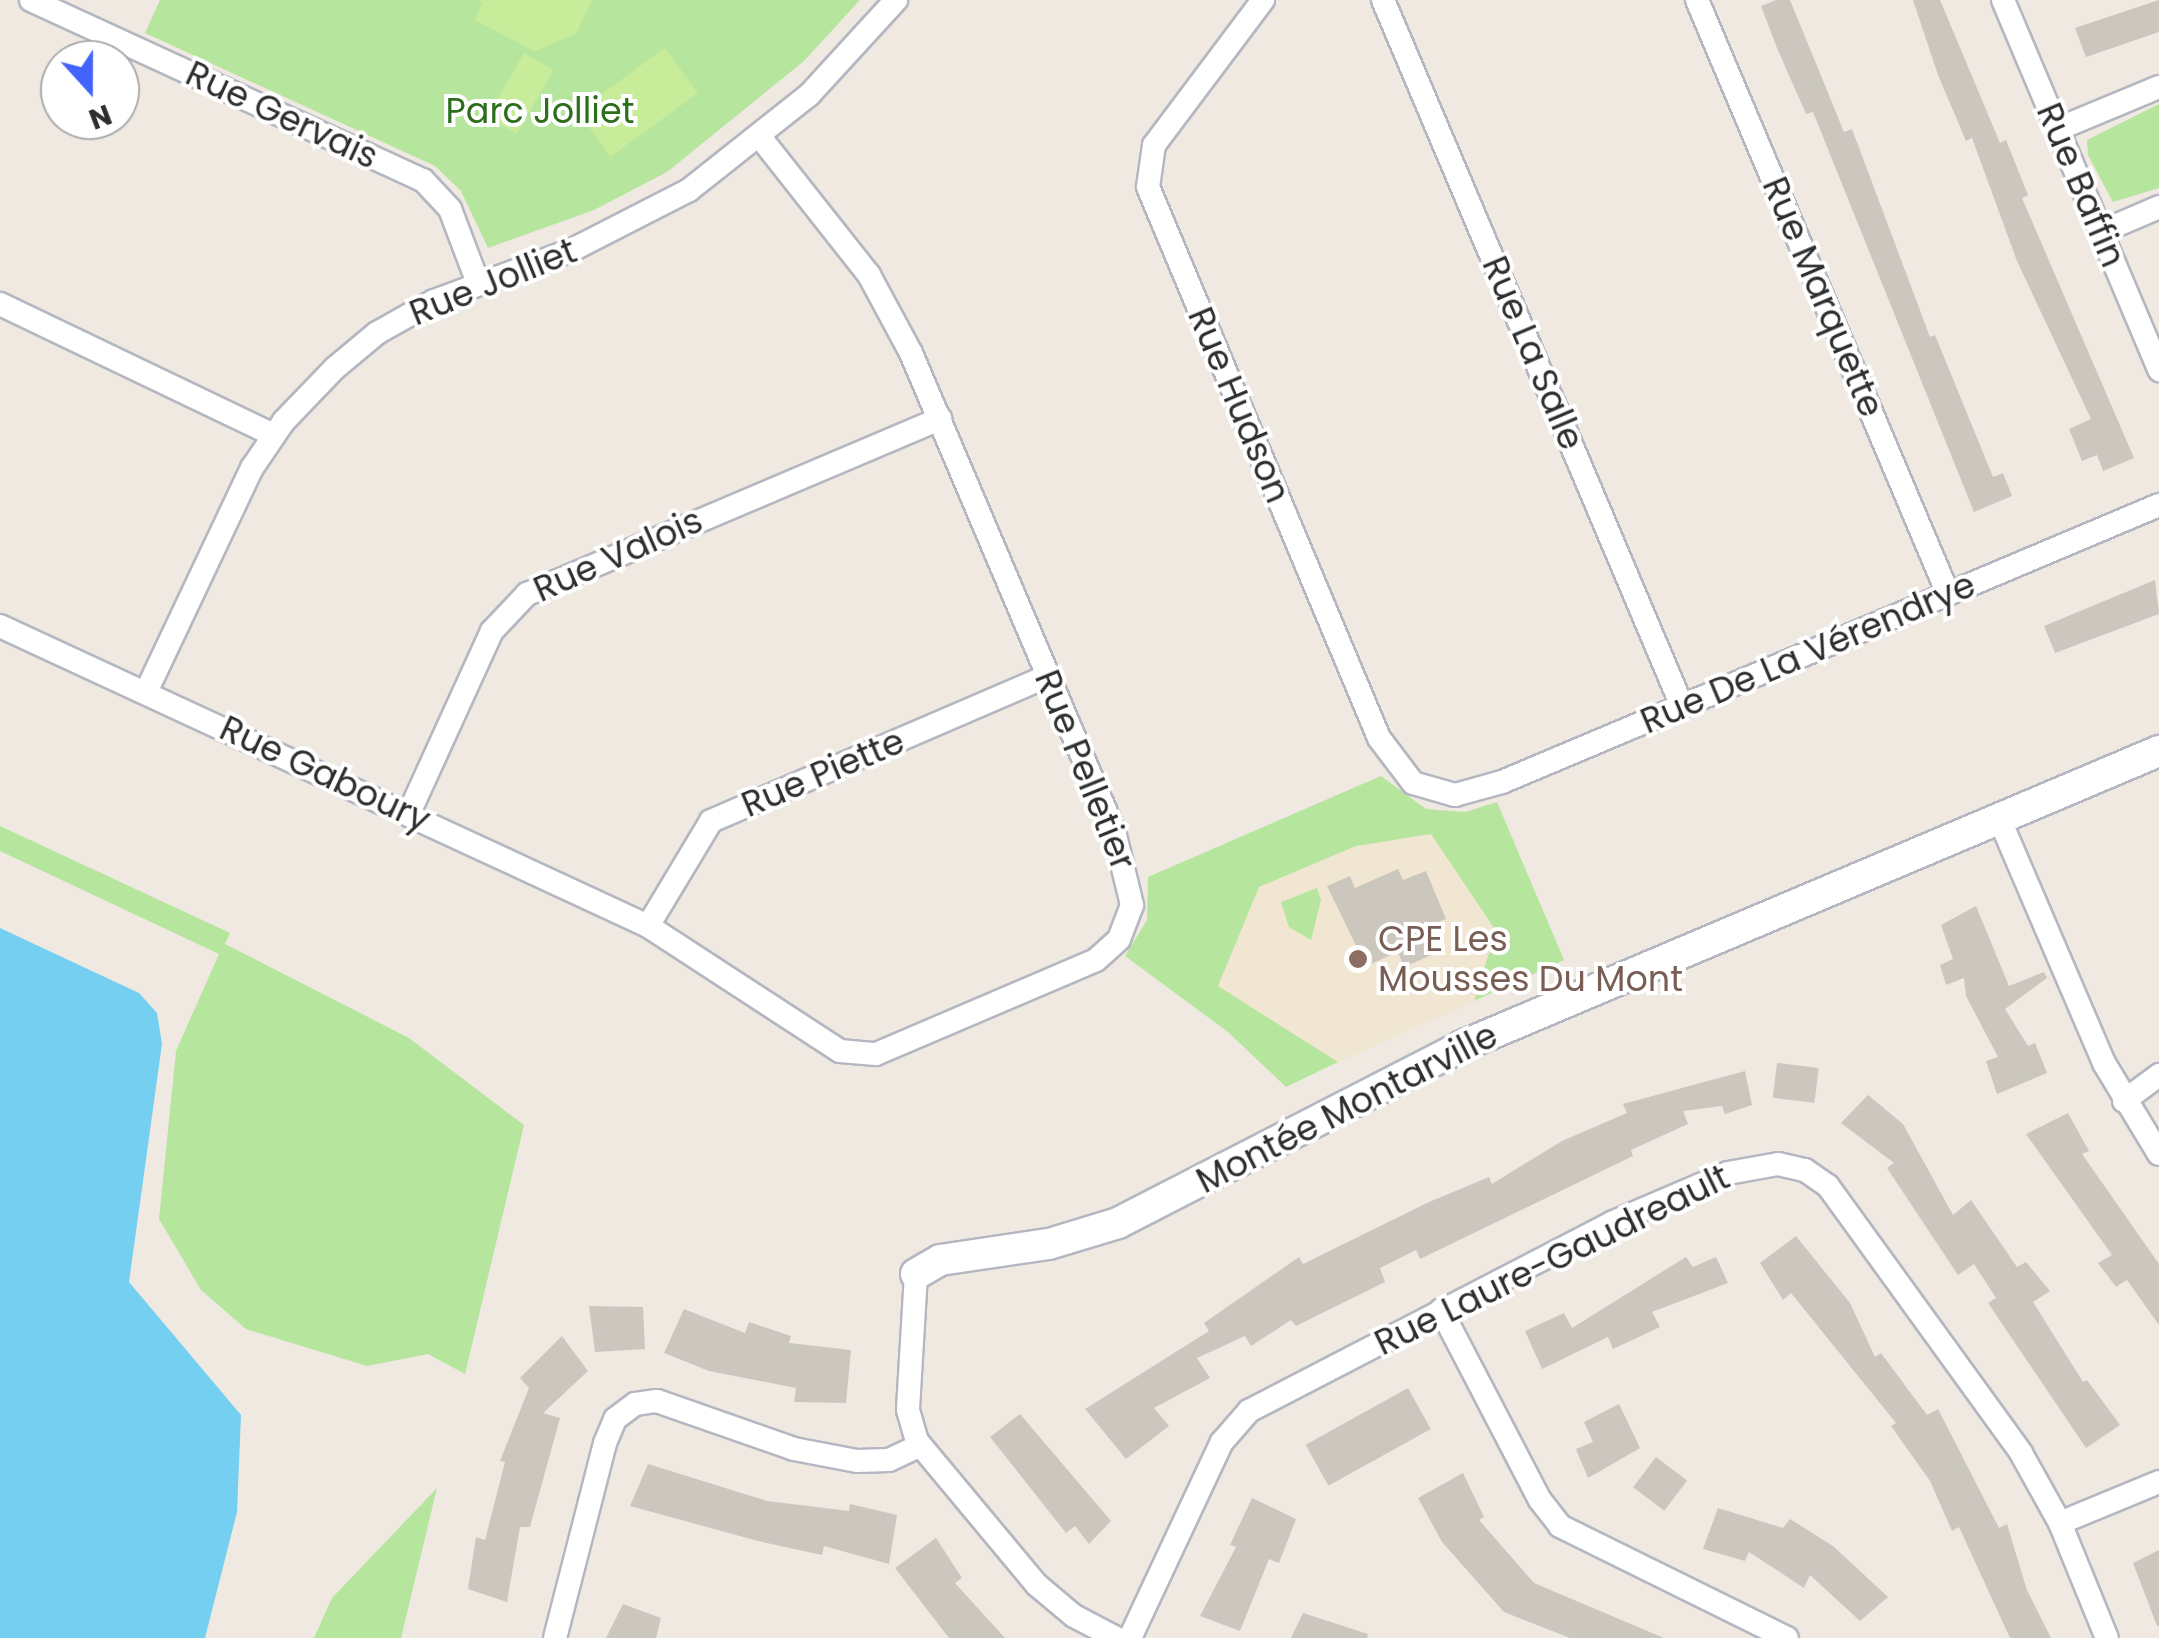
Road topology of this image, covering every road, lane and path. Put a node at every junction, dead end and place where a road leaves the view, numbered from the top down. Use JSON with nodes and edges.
{"nodes":[{"id":1,"x":31,"y":0,"type":"edge"},
{"id":2,"x":896,"y":0,"type":"edge"},
{"id":3,"x":1263,"y":0,"type":"edge"},
{"id":4,"x":1383,"y":0,"type":"edge"},
{"id":5,"x":1698,"y":0,"type":"edge"},
{"id":6,"x":2004,"y":0,"type":"edge"},
{"id":7,"x":2159,"y":87,"type":"edge"},
{"id":8,"x":2058,"y":129,"type":"junction"},
{"id":9,"x":760,"y":137,"type":"junction"},
{"id":10,"x":2159,"y":207,"type":"edge"},
{"id":11,"x":2101,"y":232,"type":"junction"},
{"id":12,"x":478,"y":283,"type":"junction"},
{"id":13,"x":0,"y":304,"type":"edge"},
{"id":14,"x":2159,"y":370,"type":"edge"},
{"id":15,"x":940,"y":418,"type":"junction"},
{"id":16,"x":273,"y":435,"type":"junction"},
{"id":17,"x":2159,"y":505,"type":"edge"},
{"id":18,"x":1948,"y":594,"type":"junction"},
{"id":19,"x":0,"y":626,"type":"edge"},
{"id":20,"x":1048,"y":676,"type":"junction"},
{"id":21,"x":146,"y":692,"type":"junction"},
{"id":22,"x":1682,"y":706,"type":"junction"},
{"id":23,"x":2159,"y":750,"type":"edge"},
{"id":24,"x":1455,"y":795,"type":"joint"},
{"id":25,"x":409,"y":812,"type":"junction"},
{"id":26,"x":1998,"y":818,"type":"junction"},
{"id":27,"x":648,"y":926,"type":"junction"},
{"id":28,"x":2159,"y":1074,"type":"edge"},
{"id":29,"x":2124,"y":1101,"type":"junction"},
{"id":30,"x":2159,"y":1154,"type":"edge"},
{"id":31,"x":916,"y":1274,"type":"joint"},
{"id":32,"x":1441,"y":1310,"type":"junction"},
{"id":33,"x":920,"y":1446,"type":"junction"},
{"id":34,"x":2159,"y":1482,"type":"edge"},
{"id":35,"x":2060,"y":1523,"type":"junction"},
{"id":36,"x":555,"y":1638,"type":"edge"},
{"id":37,"x":1116,"y":1638,"type":"edge"},
{"id":38,"x":1130,"y":1638,"type":"edge"},
{"id":39,"x":1786,"y":1638,"type":"edge"},
{"id":40,"x":2107,"y":1638,"type":"edge"}],
"edges":[{"from":1,"to":12,"type":"street","name":"Rue Gervais"},
{"from":2,"to":9,"type":"street","name":"Rue Jolliet"},
{"from":3,"to":24,"type":"street","name":"Rue Hudson"},
{"from":4,"to":22,"type":"street","name":"Rue La Salle"},
{"from":5,"to":18,"type":"street","name":"Rue Marquette"},
{"from":6,"to":8,"type":"street","name":"Rue Baffin"},
{"from":7,"to":8,"type":"street"},
{"from":8,"to":11,"type":"street","name":"Rue Baffin"},
{"from":9,"to":12,"type":"street","name":"Rue Jolliet"},
{"from":9,"to":15,"type":"street","name":"Rue Pelletier"},
{"from":10,"to":11,"type":"street"},
{"from":11,"to":14,"type":"street","name":"Rue Baffin"},
{"from":12,"to":16,"type":"street","name":"Rue Jolliet"},
{"from":13,"to":16,"type":"street"},
{"from":15,"to":20,"type":"street","name":"Rue Pelletier"},
{"from":15,"to":25,"type":"street","name":"Rue Valois"},
{"from":16,"to":21,"type":"street","name":"Rue Jolliet"},
{"from":17,"to":18,"type":"street","name":"Rue De La Vérendrye"},
{"from":18,"to":22,"type":"street","name":"Rue De La Vérendrye"},
{"from":19,"to":21,"type":"street","name":"Rue Gaboury"},
{"from":20,"to":27,"type":"street","name":"Rue Piette"},
{"from":20,"to":27,"type":"street","name":"Rue Pelletier"},
{"from":21,"to":25,"type":"street","name":"Rue Gaboury"},
{"from":22,"to":24,"type":"street","name":"Rue De La Vérendrye"},
{"from":23,"to":26,"type":"street","name":"Montée Montarville"},
{"from":25,"to":27,"type":"street","name":"Rue Gaboury"},
{"from":26,"to":29,"type":"street"},
{"from":26,"to":31,"type":"street","name":"Montée Montarville"},
{"from":28,"to":29,"type":"street"},
{"from":29,"to":30,"type":"street"},
{"from":31,"to":33,"type":"street"},
{"from":32,"to":35,"type":"street","name":"Rue Laure-Gaudreault"},
{"from":32,"to":38,"type":"street","name":"Rue Laure-Gaudreault"},
{"from":32,"to":39,"type":"street"},
{"from":33,"to":36,"type":"street"},
{"from":33,"to":37,"type":"street"},
{"from":34,"to":35,"type":"street"},
{"from":35,"to":40,"type":"street","name":"Rue Laure-Gaudreault"}]}
